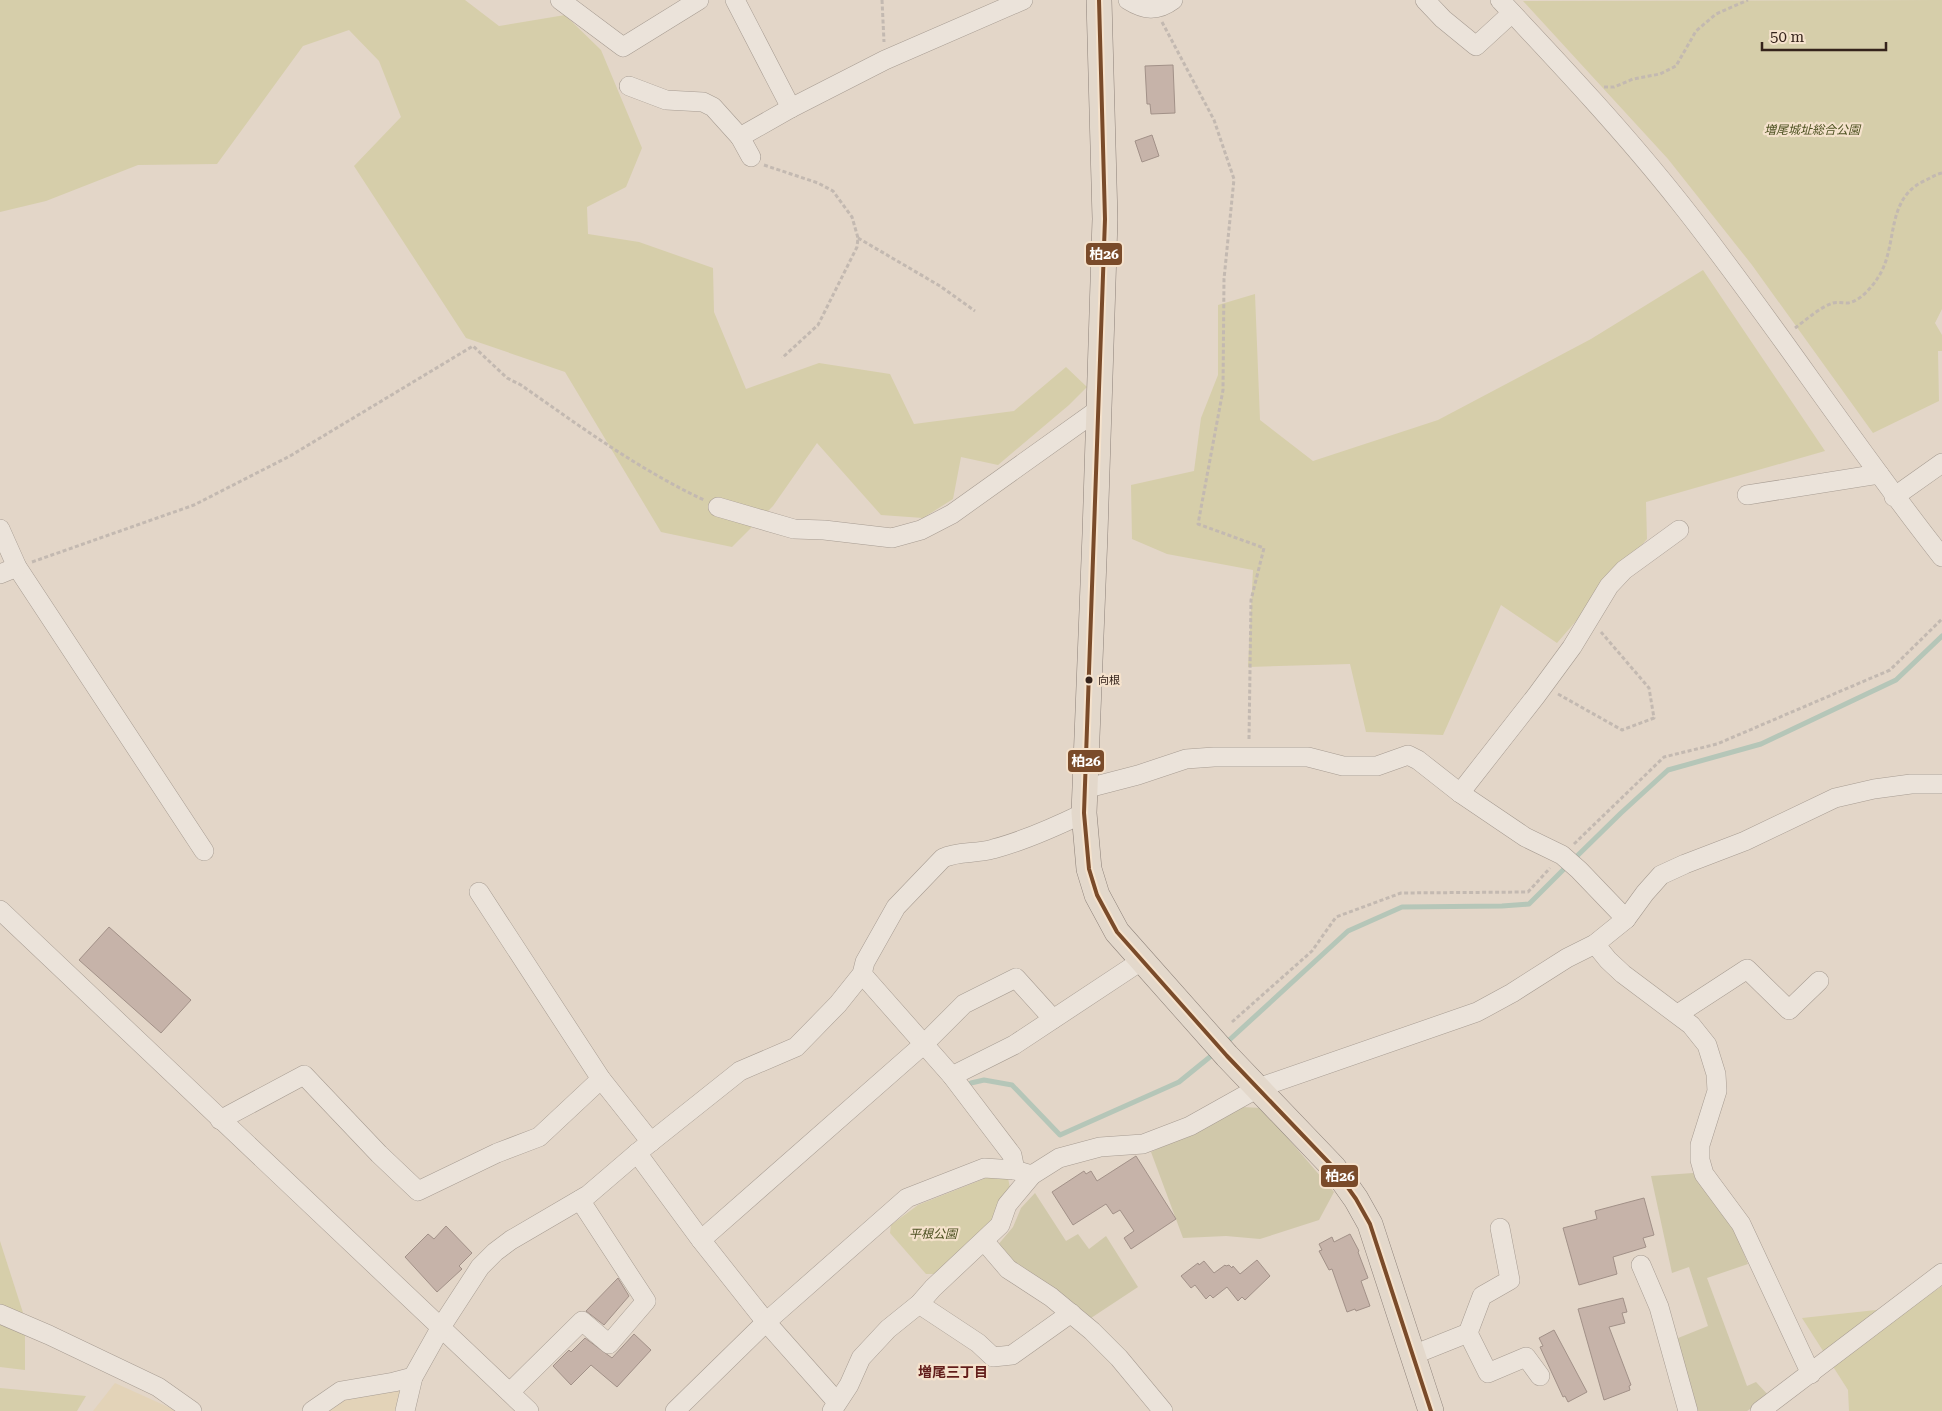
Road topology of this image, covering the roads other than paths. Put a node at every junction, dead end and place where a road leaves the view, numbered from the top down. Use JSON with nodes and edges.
{"nodes":[{"id":1,"x":560,"y":0,"type":"edge"},
{"id":2,"x":698,"y":0,"type":"edge"},
{"id":3,"x":735,"y":0,"type":"edge"},
{"id":4,"x":1023,"y":0,"type":"edge"},
{"id":5,"x":1099,"y":0,"type":"edge"},
{"id":6,"x":1128,"y":0,"type":"edge"},
{"id":7,"x":1173,"y":0,"type":"edge"},
{"id":8,"x":1426,"y":0,"type":"edge"},
{"id":9,"x":1506,"y":6,"type":"edge"},
{"id":10,"x":629,"y":86,"type":"dead end"},
{"id":11,"x":791,"y":108,"type":"junction"},
{"id":12,"x":740,"y":137,"type":"junction"},
{"id":13,"x":751,"y":157,"type":"road end"},
{"id":14,"x":1099,"y":410,"type":"junction"},
{"id":15,"x":1942,"y":463,"type":"edge"},
{"id":16,"x":1879,"y":474,"type":"junction"},
{"id":17,"x":1747,"y":495,"type":"dead end"},
{"id":18,"x":1894,"y":496,"type":"junction"},
{"id":19,"x":718,"y":507,"type":"road end"},
{"id":20,"x":0,"y":529,"type":"edge"},
{"id":21,"x":1679,"y":530,"type":"dead end"},
{"id":22,"x":1942,"y":557,"type":"edge"},
{"id":23,"x":9,"y":571,"type":"edge"},
{"id":24,"x":1942,"y":784,"type":"edge"},
{"id":25,"x":1460,"y":793,"type":"junction"},
{"id":26,"x":1084,"y":801,"type":"junction"},
{"id":27,"x":204,"y":851,"type":"dead end"},
{"id":28,"x":479,"y":892,"type":"dead end"},
{"id":29,"x":0,"y":910,"type":"edge"},
{"id":30,"x":1626,"y":919,"type":"junction"},
{"id":31,"x":1595,"y":944,"type":"junction"},
{"id":32,"x":1141,"y":961,"type":"junction"},
{"id":33,"x":862,"y":974,"type":"junction"},
{"id":34,"x":1819,"y":981,"type":"dead end"},
{"id":35,"x":1678,"y":1014,"type":"junction"},
{"id":36,"x":1053,"y":1019,"type":"junction"},
{"id":37,"x":924,"y":1044,"type":"junction"},
{"id":38,"x":952,"y":1076,"type":"junction"},
{"id":39,"x":601,"y":1079,"type":"junction"},
{"id":40,"x":1258,"y":1088,"type":"junction"},
{"id":41,"x":220,"y":1120,"type":"junction"},
{"id":42,"x":644,"y":1147,"type":"junction"},
{"id":43,"x":1023,"y":1172,"type":"junction"},
{"id":44,"x":580,"y":1200,"type":"junction"},
{"id":45,"x":1500,"y":1228,"type":"dead end"},
{"id":46,"x":702,"y":1240,"type":"junction"},
{"id":47,"x":984,"y":1241,"type":"junction"},
{"id":48,"x":1641,"y":1264,"type":"dead end"},
{"id":49,"x":1942,"y":1273,"type":"edge"},
{"id":50,"x":919,"y":1304,"type":"junction"},
{"id":51,"x":1071,"y":1313,"type":"junction"},
{"id":52,"x":0,"y":1314,"type":"edge"},
{"id":53,"x":766,"y":1322,"type":"junction"},
{"id":54,"x":440,"y":1327,"type":"junction"},
{"id":55,"x":1468,"y":1333,"type":"junction"},
{"id":56,"x":1412,"y":1355,"type":"junction"},
{"id":57,"x":1810,"y":1374,"type":"junction"},
{"id":58,"x":1540,"y":1376,"type":"dead end"},
{"id":59,"x":413,"y":1377,"type":"junction"},
{"id":60,"x":510,"y":1392,"type":"junction"},
{"id":61,"x":1778,"y":1405,"type":"edge"},
{"id":62,"x":835,"y":1406,"type":"edge"},
{"id":63,"x":192,"y":1411,"type":"edge"},
{"id":64,"x":312,"y":1411,"type":"edge"},
{"id":65,"x":405,"y":1411,"type":"edge"},
{"id":66,"x":529,"y":1411,"type":"edge"},
{"id":67,"x":675,"y":1411,"type":"edge"},
{"id":68,"x":1163,"y":1411,"type":"edge"},
{"id":69,"x":1431,"y":1411,"type":"edge"},
{"id":70,"x":1688,"y":1411,"type":"edge"},
{"id":71,"x":1760,"y":1411,"type":"edge"}],
"edges":[{"from":1,"to":2,"type":"street"},
{"from":3,"to":11,"type":"street"},
{"from":4,"to":11,"type":"street"},
{"from":5,"to":14,"type":"main road"},
{"from":6,"to":7,"type":"street"},
{"from":8,"to":9,"type":"street"},
{"from":9,"to":16,"type":"street"},
{"from":10,"to":12,"type":"street"},
{"from":11,"to":12,"type":"street"},
{"from":12,"to":13,"type":"street"},
{"from":14,"to":19,"type":"street"},
{"from":14,"to":26,"type":"main road"},
{"from":15,"to":18,"type":"street"},
{"from":16,"to":17,"type":"street"},
{"from":16,"to":18,"type":"street"},
{"from":18,"to":22,"type":"street"},
{"from":20,"to":23,"type":"street"},
{"from":21,"to":25,"type":"street"},
{"from":23,"to":27,"type":"street"},
{"from":24,"to":30,"type":"street"},
{"from":25,"to":26,"type":"street"},
{"from":25,"to":30,"type":"street"},
{"from":26,"to":32,"type":"main road"},
{"from":26,"to":33,"type":"street"},
{"from":28,"to":39,"type":"street"},
{"from":29,"to":41,"type":"street"},
{"from":30,"to":31,"type":"street"},
{"from":31,"to":35,"type":"street"},
{"from":31,"to":40,"type":"street"},
{"from":32,"to":36,"type":"street"},
{"from":32,"to":40,"type":"main road"},
{"from":33,"to":37,"type":"street"},
{"from":33,"to":42,"type":"street"},
{"from":34,"to":35,"type":"street"},
{"from":35,"to":57,"type":"street"},
{"from":36,"to":37,"type":"street"},
{"from":36,"to":38,"type":"street"},
{"from":37,"to":38,"type":"street"},
{"from":37,"to":46,"type":"street"},
{"from":38,"to":43,"type":"street"},
{"from":39,"to":41,"type":"street"},
{"from":39,"to":42,"type":"street"},
{"from":40,"to":43,"type":"street"},
{"from":40,"to":56,"type":"main road"},
{"from":41,"to":54,"type":"street"},
{"from":42,"to":44,"type":"street"},
{"from":42,"to":46,"type":"street"},
{"from":43,"to":47,"type":"street"},
{"from":43,"to":53,"type":"street"},
{"from":44,"to":54,"type":"street"},
{"from":44,"to":60,"type":"street"},
{"from":45,"to":55,"type":"street"},
{"from":46,"to":53,"type":"street"},
{"from":47,"to":50,"type":"street"},
{"from":47,"to":51,"type":"street"},
{"from":48,"to":70,"type":"street"},
{"from":49,"to":57,"type":"street"},
{"from":50,"to":51,"type":"street"},
{"from":50,"to":62,"type":"street"},
{"from":51,"to":68,"type":"street"},
{"from":52,"to":63,"type":"street"},
{"from":53,"to":62,"type":"street"},
{"from":53,"to":67,"type":"street"},
{"from":54,"to":59,"type":"street"},
{"from":54,"to":60,"type":"street"},
{"from":55,"to":56,"type":"street"},
{"from":55,"to":58,"type":"street"},
{"from":56,"to":69,"type":"main road"},
{"from":57,"to":61,"type":"street"},
{"from":59,"to":64,"type":"street"},
{"from":59,"to":65,"type":"street"},
{"from":60,"to":66,"type":"street"},
{"from":61,"to":71,"type":"street"}]}
